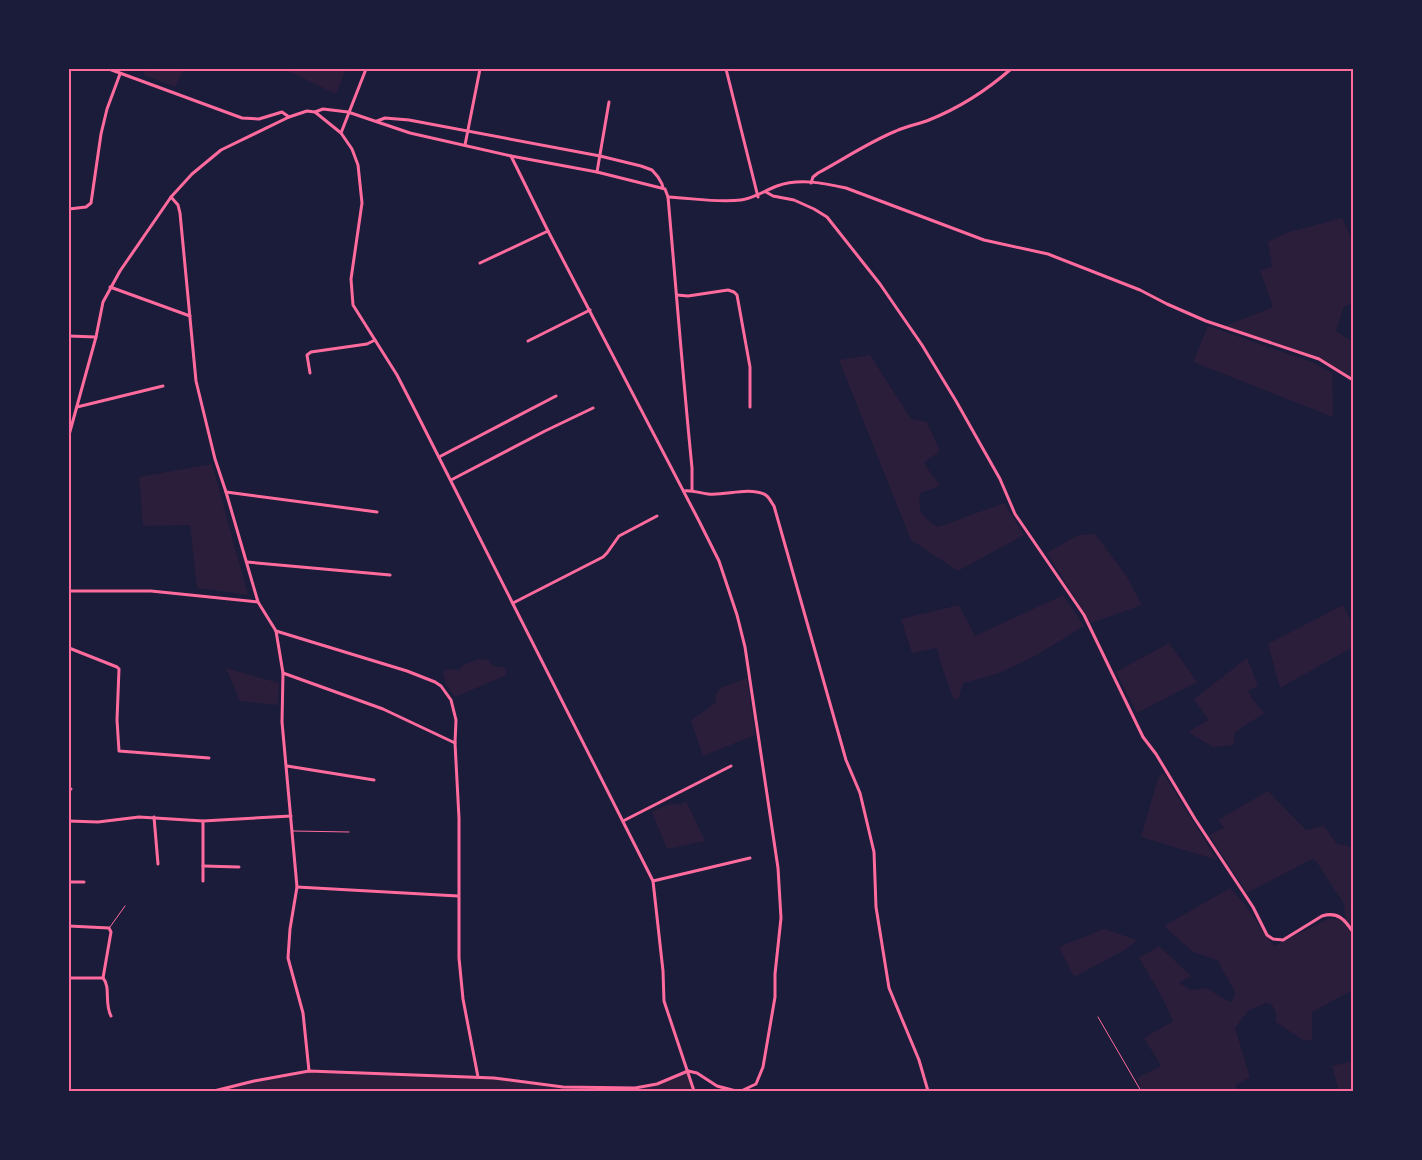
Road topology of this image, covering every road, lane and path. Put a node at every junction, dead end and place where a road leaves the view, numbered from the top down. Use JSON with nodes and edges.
{"nodes":[{"id":1,"x":109,"y":69,"type":"edge"},
{"id":2,"x":366,"y":69,"type":"edge"},
{"id":3,"x":480,"y":69,"type":"edge"},
{"id":4,"x":726,"y":69,"type":"edge"},
{"id":5,"x":1011,"y":69,"type":"edge"},
{"id":6,"x":120,"y":74,"type":"junction"},
{"id":7,"x":609,"y":102,"type":"dead end"},
{"id":8,"x":315,"y":112,"type":"junction"},
{"id":9,"x":348,"y":112,"type":"junction"},
{"id":10,"x":288,"y":117,"type":"junction"},
{"id":11,"x":377,"y":121,"type":"junction"},
{"id":12,"x":468,"y":132,"type":"junction"},
{"id":13,"x":341,"y":133,"type":"junction"},
{"id":14,"x":465,"y":145,"type":"junction"},
{"id":15,"x":511,"y":156,"type":"junction"},
{"id":16,"x":600,"y":156,"type":"junction"},
{"id":17,"x":597,"y":172,"type":"junction"},
{"id":18,"x":811,"y":183,"type":"junction"},
{"id":19,"x":663,"y":188,"type":"junction"},
{"id":20,"x":766,"y":192,"type":"junction"},
{"id":21,"x":171,"y":196,"type":"junction"},
{"id":22,"x":668,"y":197,"type":"junction"},
{"id":23,"x":758,"y":197,"type":"junction"},
{"id":24,"x":69,"y":209,"type":"edge"},
{"id":25,"x":548,"y":231,"type":"junction"},
{"id":26,"x":480,"y":264,"type":"dead end"},
{"id":27,"x":110,"y":287,"type":"junction"},
{"id":28,"x":677,"y":295,"type":"junction"},
{"id":29,"x":590,"y":310,"type":"junction"},
{"id":30,"x":190,"y":316,"type":"junction"},
{"id":31,"x":69,"y":336,"type":"edge"},
{"id":32,"x":96,"y":336,"type":"junction"},
{"id":33,"x":375,"y":340,"type":"junction"},
{"id":34,"x":528,"y":341,"type":"dead end"},
{"id":35,"x":310,"y":373,"type":"dead end"},
{"id":36,"x":1353,"y":380,"type":"edge"},
{"id":37,"x":163,"y":386,"type":"dead end"},
{"id":38,"x":556,"y":396,"type":"dead end"},
{"id":39,"x":77,"y":407,"type":"junction"},
{"id":40,"x":750,"y":407,"type":"dead end"},
{"id":41,"x":593,"y":408,"type":"dead end"},
{"id":42,"x":69,"y":435,"type":"edge"},
{"id":43,"x":439,"y":457,"type":"junction"},
{"id":44,"x":451,"y":481,"type":"junction"},
{"id":45,"x":692,"y":490,"type":"junction"},
{"id":46,"x":684,"y":491,"type":"junction"},
{"id":47,"x":226,"y":492,"type":"junction"},
{"id":48,"x":377,"y":512,"type":"dead end"},
{"id":49,"x":658,"y":516,"type":"dead end"},
{"id":50,"x":247,"y":562,"type":"junction"},
{"id":51,"x":390,"y":575,"type":"dead end"},
{"id":52,"x":69,"y":592,"type":"edge"},
{"id":53,"x":258,"y":602,"type":"junction"},
{"id":54,"x":513,"y":603,"type":"junction"},
{"id":55,"x":276,"y":631,"type":"junction"},
{"id":56,"x":69,"y":648,"type":"edge"},
{"id":57,"x":282,"y":673,"type":"junction"},
{"id":58,"x":455,"y":743,"type":"junction"},
{"id":59,"x":209,"y":758,"type":"dead end"},
{"id":60,"x":287,"y":766,"type":"junction"},
{"id":61,"x":731,"y":766,"type":"dead end"},
{"id":62,"x":374,"y":780,"type":"dead end"},
{"id":63,"x":291,"y":816,"type":"junction"},
{"id":64,"x":154,"y":817,"type":"junction"},
{"id":65,"x":69,"y":821,"type":"edge"},
{"id":66,"x":202,"y":821,"type":"junction"},
{"id":67,"x":623,"y":822,"type":"junction"},
{"id":68,"x":293,"y":831,"type":"junction"},
{"id":69,"x":349,"y":832,"type":"dead end"},
{"id":70,"x":750,"y":858,"type":"dead end"},
{"id":71,"x":158,"y":864,"type":"dead end"},
{"id":72,"x":203,"y":866,"type":"junction"},
{"id":73,"x":240,"y":867,"type":"dead end"},
{"id":74,"x":203,"y":881,"type":"dead end"},
{"id":75,"x":653,"y":881,"type":"junction"},
{"id":76,"x":69,"y":882,"type":"edge"},
{"id":77,"x":84,"y":882,"type":"dead end"},
{"id":78,"x":297,"y":887,"type":"junction"},
{"id":79,"x":458,"y":896,"type":"junction"},
{"id":80,"x":125,"y":906,"type":"dead end"},
{"id":81,"x":69,"y":926,"type":"edge"},
{"id":82,"x":110,"y":928,"type":"junction"},
{"id":83,"x":1353,"y":932,"type":"edge"},
{"id":84,"x":69,"y":978,"type":"edge"},
{"id":85,"x":103,"y":978,"type":"junction"},
{"id":86,"x":110,"y":1016,"type":"dead end"},
{"id":87,"x":1098,"y":1017,"type":"dead end"},
{"id":88,"x":309,"y":1071,"type":"junction"},
{"id":89,"x":688,"y":1071,"type":"junction"},
{"id":90,"x":478,"y":1078,"type":"junction"},
{"id":91,"x":717,"y":1086,"type":"junction"},
{"id":92,"x":214,"y":1091,"type":"edge"},
{"id":93,"x":694,"y":1091,"type":"edge"},
{"id":94,"x":723,"y":1091,"type":"edge"},
{"id":95,"x":736,"y":1091,"type":"edge"},
{"id":96,"x":741,"y":1091,"type":"edge"},
{"id":97,"x":928,"y":1091,"type":"edge"},
{"id":98,"x":1141,"y":1091,"type":"edge"}],
"edges":[{"from":1,"to":6,"type":"street"},
{"from":2,"to":9,"type":"street"},
{"from":3,"to":12,"type":"street"},
{"from":4,"to":23,"type":"street"},
{"from":5,"to":18,"type":"street"},
{"from":6,"to":10,"type":"street"},
{"from":6,"to":24,"type":"street"},
{"from":7,"to":16,"type":"street"},
{"from":8,"to":9,"type":"street"},
{"from":8,"to":10,"type":"street"},
{"from":8,"to":13,"type":"street"},
{"from":9,"to":11,"type":"street"},
{"from":9,"to":13,"type":"street"},
{"from":10,"to":21,"type":"street"},
{"from":11,"to":12,"type":"street"},
{"from":11,"to":14,"type":"street"},
{"from":12,"to":14,"type":"street"},
{"from":12,"to":16,"type":"street"},
{"from":13,"to":33,"type":"street"},
{"from":14,"to":15,"type":"street"},
{"from":15,"to":17,"type":"street"},
{"from":15,"to":25,"type":"street"},
{"from":16,"to":17,"type":"street"},
{"from":16,"to":19,"type":"street"},
{"from":17,"to":19,"type":"street"},
{"from":18,"to":20,"type":"street"},
{"from":18,"to":36,"type":"street"},
{"from":19,"to":22,"type":"street"},
{"from":20,"to":23,"type":"street"},
{"from":20,"to":83,"type":"street"},
{"from":21,"to":27,"type":"street"},
{"from":21,"to":30,"type":"street"},
{"from":22,"to":23,"type":"street"},
{"from":22,"to":28,"type":"street"},
{"from":25,"to":26,"type":"street"},
{"from":25,"to":29,"type":"street"},
{"from":27,"to":30,"type":"street"},
{"from":27,"to":32,"type":"street"},
{"from":28,"to":40,"type":"street"},
{"from":28,"to":45,"type":"street"},
{"from":29,"to":34,"type":"street"},
{"from":29,"to":46,"type":"street"},
{"from":30,"to":47,"type":"street"},
{"from":31,"to":32,"type":"street"},
{"from":32,"to":39,"type":"street"},
{"from":33,"to":35,"type":"street"},
{"from":33,"to":43,"type":"street"},
{"from":37,"to":39,"type":"street"},
{"from":38,"to":43,"type":"street"},
{"from":39,"to":42,"type":"street"},
{"from":41,"to":44,"type":"street"},
{"from":43,"to":44,"type":"street"},
{"from":44,"to":54,"type":"street"},
{"from":45,"to":46,"type":"street"},
{"from":45,"to":97,"type":"street"},
{"from":46,"to":96,"type":"street"},
{"from":47,"to":48,"type":"street"},
{"from":47,"to":50,"type":"street"},
{"from":49,"to":54,"type":"street"},
{"from":50,"to":51,"type":"street"},
{"from":50,"to":53,"type":"street"},
{"from":52,"to":53,"type":"street"},
{"from":53,"to":55,"type":"street"},
{"from":54,"to":67,"type":"street"},
{"from":55,"to":57,"type":"street"},
{"from":55,"to":58,"type":"street"},
{"from":56,"to":59,"type":"street"},
{"from":57,"to":58,"type":"street"},
{"from":57,"to":60,"type":"street"},
{"from":58,"to":79,"type":"street"},
{"from":60,"to":62,"type":"street"},
{"from":60,"to":63,"type":"street"},
{"from":61,"to":67,"type":"street"},
{"from":63,"to":66,"type":"street"},
{"from":63,"to":68,"type":"street"},
{"from":64,"to":65,"type":"street"},
{"from":64,"to":66,"type":"street"},
{"from":64,"to":71,"type":"street"},
{"from":66,"to":72,"type":"street"},
{"from":67,"to":75,"type":"street"},
{"from":68,"to":69,"type":"lane"},
{"from":68,"to":78,"type":"street"},
{"from":70,"to":75,"type":"street"},
{"from":72,"to":73,"type":"street"},
{"from":72,"to":74,"type":"street"},
{"from":75,"to":89,"type":"street"},
{"from":76,"to":77,"type":"street"},
{"from":78,"to":79,"type":"street"},
{"from":78,"to":88,"type":"street"},
{"from":79,"to":90,"type":"street"},
{"from":80,"to":82,"type":"lane"},
{"from":81,"to":82,"type":"street"},
{"from":82,"to":85,"type":"street"},
{"from":84,"to":85,"type":"street"},
{"from":85,"to":86,"type":"street"},
{"from":87,"to":98,"type":"lane"},
{"from":88,"to":90,"type":"street"},
{"from":88,"to":92,"type":"street"},
{"from":89,"to":90,"type":"street"},
{"from":89,"to":91,"type":"street"},
{"from":89,"to":93,"type":"street"},
{"from":91,"to":94,"type":"street"},
{"from":91,"to":95,"type":"street"}]}
